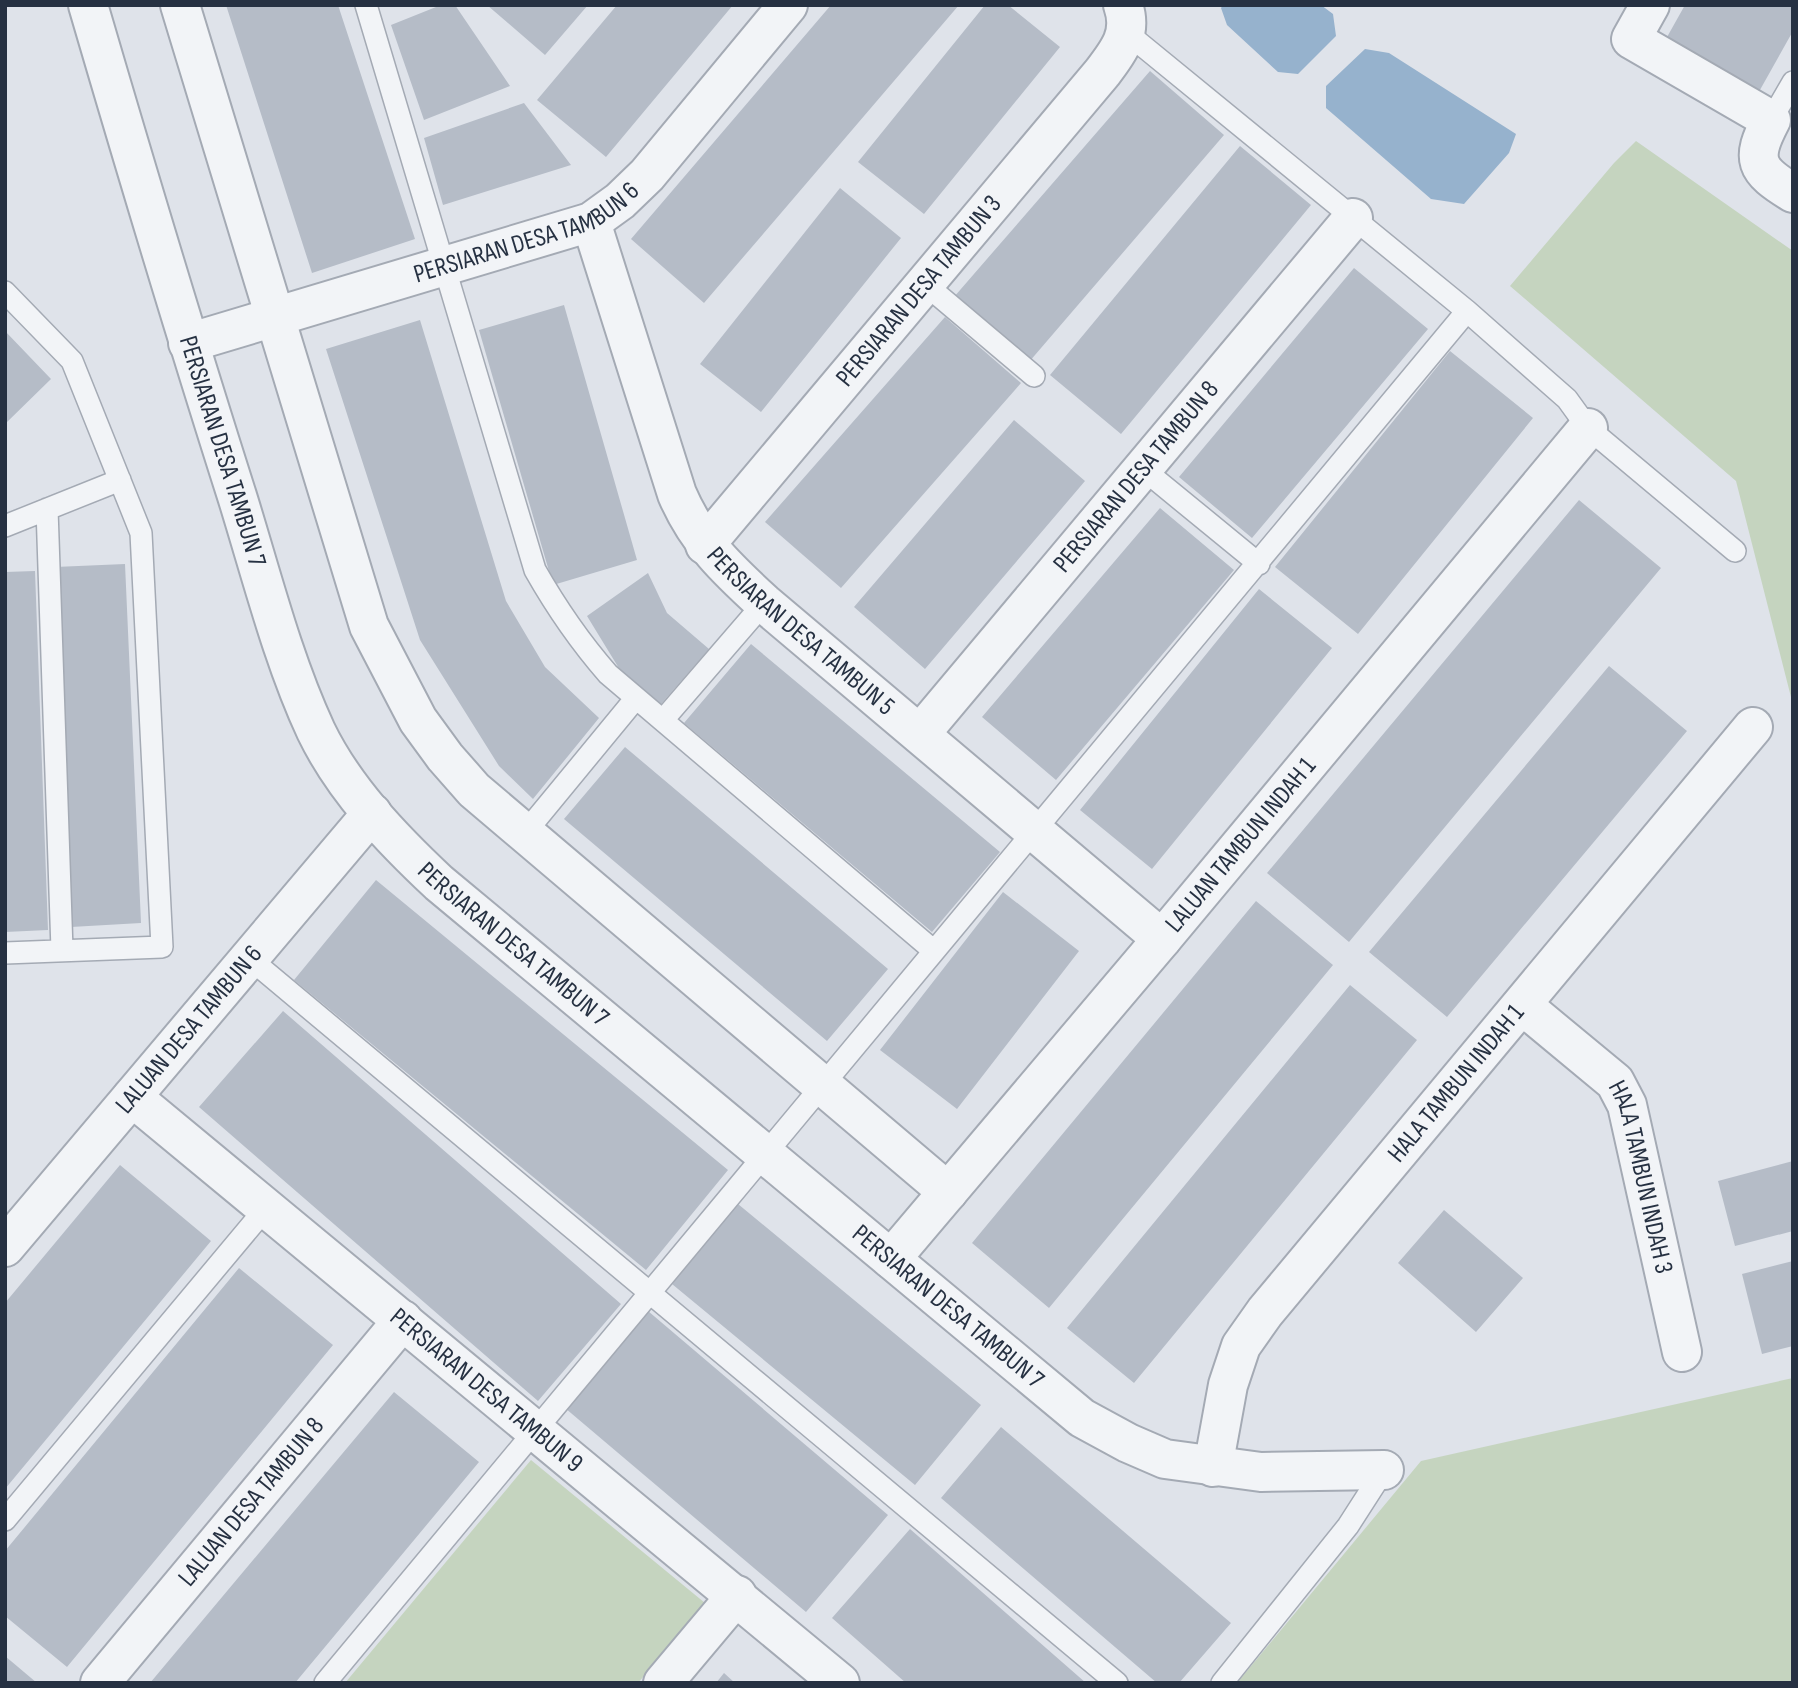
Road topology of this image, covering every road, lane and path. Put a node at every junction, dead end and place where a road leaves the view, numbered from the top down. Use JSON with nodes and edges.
{"nodes":[{"id":1,"x":88,"y":5,"type":"edge"},
{"id":2,"x":180,"y":5,"type":"edge"},
{"id":3,"x":366,"y":5,"type":"edge"},
{"id":4,"x":788,"y":5,"type":"edge"},
{"id":5,"x":1650,"y":5,"type":"edge"},
{"id":6,"x":1125,"y":19,"type":"edge"},
{"id":7,"x":1793,"y":82,"type":"edge"},
{"id":8,"x":1771,"y":120,"type":"junction"},
{"id":9,"x":1793,"y":193,"type":"edge"},
{"id":10,"x":1353,"y":218,"type":"junction"},
{"id":11,"x":591,"y":222,"type":"junction"},
{"id":12,"x":446,"y":267,"type":"junction"},
{"id":13,"x":925,"y":284,"type":"junction"},
{"id":14,"x":5,"y":292,"type":"edge"},
{"id":15,"x":1467,"y":311,"type":"junction"},
{"id":16,"x":275,"y":316,"type":"junction"},
{"id":17,"x":188,"y":343,"type":"junction"},
{"id":18,"x":1034,"y":376,"type":"dead end"},
{"id":19,"x":1588,"y":428,"type":"junction"},
{"id":20,"x":1143,"y":469,"type":"junction"},
{"id":21,"x":120,"y":480,"type":"junction"},
{"id":22,"x":47,"y":509,"type":"junction"},
{"id":23,"x":5,"y":526,"type":"edge"},
{"id":24,"x":705,"y":545,"type":"junction"},
{"id":25,"x":1735,"y":551,"type":"dead end"},
{"id":26,"x":1259,"y":564,"type":"junction"},
{"id":27,"x":764,"y":603,"type":"junction"},
{"id":28,"x":636,"y":698,"type":"junction"},
{"id":29,"x":663,"y":720,"type":"junction"},
{"id":30,"x":1753,"y":727,"type":"dead end"},
{"id":31,"x":920,"y":734,"type":"junction"},
{"id":32,"x":372,"y":813,"type":"junction"},
{"id":33,"x":1035,"y":832,"type":"junction"},
{"id":34,"x":524,"y":834,"type":"junction"},
{"id":35,"x":1162,"y":939,"type":"junction"},
{"id":36,"x":62,"y":950,"type":"junction"},
{"id":37,"x":934,"y":951,"type":"junction"},
{"id":38,"x":5,"y":953,"type":"edge"},
{"id":39,"x":249,"y":958,"type":"junction"},
{"id":40,"x":1522,"y":1005,"type":"junction"},
{"id":41,"x":822,"y":1086,"type":"junction"},
{"id":42,"x":132,"y":1097,"type":"junction"},
{"id":43,"x":765,"y":1153,"type":"junction"},
{"id":44,"x":948,"y":1192,"type":"junction"},
{"id":45,"x":267,"y":1208,"type":"junction"},
{"id":46,"x":5,"y":1247,"type":"edge"},
{"id":47,"x":891,"y":1259,"type":"junction"},
{"id":48,"x":650,"y":1291,"type":"junction"},
{"id":49,"x":403,"y":1320,"type":"junction"},
{"id":50,"x":1682,"y":1352,"type":"dead end"},
{"id":51,"x":534,"y":1428,"type":"junction"},
{"id":52,"x":1213,"y":1466,"type":"junction"},
{"id":53,"x":1384,"y":1470,"type":"joint"},
{"id":54,"x":5,"y":1520,"type":"edge"},
{"id":55,"x":737,"y":1595,"type":"junction"},
{"id":56,"x":100,"y":1683,"type":"edge"},
{"id":57,"x":324,"y":1683,"type":"edge"},
{"id":58,"x":663,"y":1683,"type":"edge"},
{"id":59,"x":840,"y":1683,"type":"edge"},
{"id":60,"x":1117,"y":1683,"type":"edge"},
{"id":61,"x":1222,"y":1683,"type":"edge"}],
"edges":[{"from":1,"to":17,"type":"street","name":"PERSIARAN DESA TAMBUN 7"},
{"from":2,"to":16,"type":"street"},
{"from":3,"to":12,"type":"lane"},
{"from":4,"to":11,"type":"street","name":"PERSIARAN DESA TAMBUN 6"},
{"from":5,"to":8,"type":"street"},
{"from":6,"to":10,"type":"lane"},
{"from":6,"to":13,"type":"street","name":"PERSIARAN DESA TAMBUN 3"},
{"from":7,"to":8,"type":"lane"},
{"from":8,"to":9,"type":"street"},
{"from":10,"to":15,"type":"lane"},
{"from":10,"to":20,"type":"street","name":"PERSIARAN DESA TAMBUN 8"},
{"from":11,"to":12,"type":"street","name":"PERSIARAN DESA TAMBUN 6"},
{"from":11,"to":24,"type":"street","name":"PERSIARAN DESA TAMBUN 5"},
{"from":12,"to":16,"type":"street","name":"PERSIARAN DESA TAMBUN 6"},
{"from":12,"to":28,"type":"lane"},
{"from":13,"to":18,"type":"lane"},
{"from":13,"to":24,"type":"street","name":"PERSIARAN DESA TAMBUN 3"},
{"from":14,"to":21,"type":"lane"},
{"from":15,"to":19,"type":"lane"},
{"from":15,"to":26,"type":"lane"},
{"from":16,"to":17,"type":"street","name":"PERSIARAN DESA TAMBUN 6"},
{"from":16,"to":34,"type":"street"},
{"from":17,"to":32,"type":"street","name":"PERSIARAN DESA TAMBUN 7"},
{"from":19,"to":25,"type":"lane"},
{"from":19,"to":35,"type":"street","name":"LALUAN TAMBUN INDAH 1"},
{"from":20,"to":26,"type":"lane"},
{"from":20,"to":31,"type":"street","name":"PERSIARAN DESA TAMBUN 8"},
{"from":21,"to":22,"type":"lane"},
{"from":21,"to":36,"type":"lane"},
{"from":22,"to":23,"type":"lane"},
{"from":22,"to":36,"type":"lane"},
{"from":24,"to":27,"type":"street","name":"PERSIARAN DESA TAMBUN 5"},
{"from":26,"to":33,"type":"lane"},
{"from":27,"to":29,"type":"lane"},
{"from":27,"to":31,"type":"street","name":"PERSIARAN DESA TAMBUN 5"},
{"from":28,"to":29,"type":"lane"},
{"from":28,"to":34,"type":"lane"},
{"from":29,"to":37,"type":"lane"},
{"from":30,"to":40,"type":"street","name":"HALA TAMBUN INDAH 1"},
{"from":31,"to":33,"type":"street","name":"PERSIARAN DESA TAMBUN 5"},
{"from":32,"to":39,"type":"street","name":"LALUAN DESA TAMBUN 6"},
{"from":32,"to":43,"type":"street","name":"PERSIARAN DESA TAMBUN 7"},
{"from":33,"to":35,"type":"street","name":"PERSIARAN DESA TAMBUN 5"},
{"from":33,"to":37,"type":"lane"},
{"from":34,"to":41,"type":"street"},
{"from":35,"to":44,"type":"street","name":"LALUAN TAMBUN INDAH 1"},
{"from":36,"to":38,"type":"lane"},
{"from":37,"to":41,"type":"lane"},
{"from":39,"to":42,"type":"street","name":"LALUAN DESA TAMBUN 6"},
{"from":39,"to":48,"type":"lane"},
{"from":40,"to":50,"type":"street","name":"HALA TAMBUN INDAH 3"},
{"from":40,"to":52,"type":"street","name":"HALA TAMBUN INDAH 1"},
{"from":41,"to":43,"type":"lane"},
{"from":41,"to":44,"type":"street"},
{"from":42,"to":45,"type":"street","name":"PERSIARAN DESA TAMBUN 9"},
{"from":42,"to":46,"type":"street","name":"LALUAN DESA TAMBUN 6"},
{"from":43,"to":47,"type":"street","name":"PERSIARAN DESA TAMBUN 7"},
{"from":43,"to":48,"type":"lane"},
{"from":44,"to":47,"type":"street","name":"LALUAN TAMBUN INDAH 1"},
{"from":45,"to":49,"type":"street","name":"PERSIARAN DESA TAMBUN 9"},
{"from":45,"to":54,"type":"lane"},
{"from":47,"to":52,"type":"street","name":"PERSIARAN DESA TAMBUN 7"},
{"from":48,"to":51,"type":"lane"},
{"from":48,"to":60,"type":"lane"},
{"from":49,"to":51,"type":"street","name":"PERSIARAN DESA TAMBUN 9"},
{"from":49,"to":56,"type":"street","name":"LALUAN DESA TAMBUN 8"},
{"from":51,"to":55,"type":"street","name":"PERSIARAN DESA TAMBUN 9"},
{"from":51,"to":57,"type":"lane"},
{"from":52,"to":53,"type":"street","name":"PERSIARAN DESA TAMBUN 7"},
{"from":53,"to":61,"type":"lane"},
{"from":55,"to":58,"type":"street"},
{"from":55,"to":59,"type":"street","name":"PERSIARAN DESA TAMBUN 9"}]}
